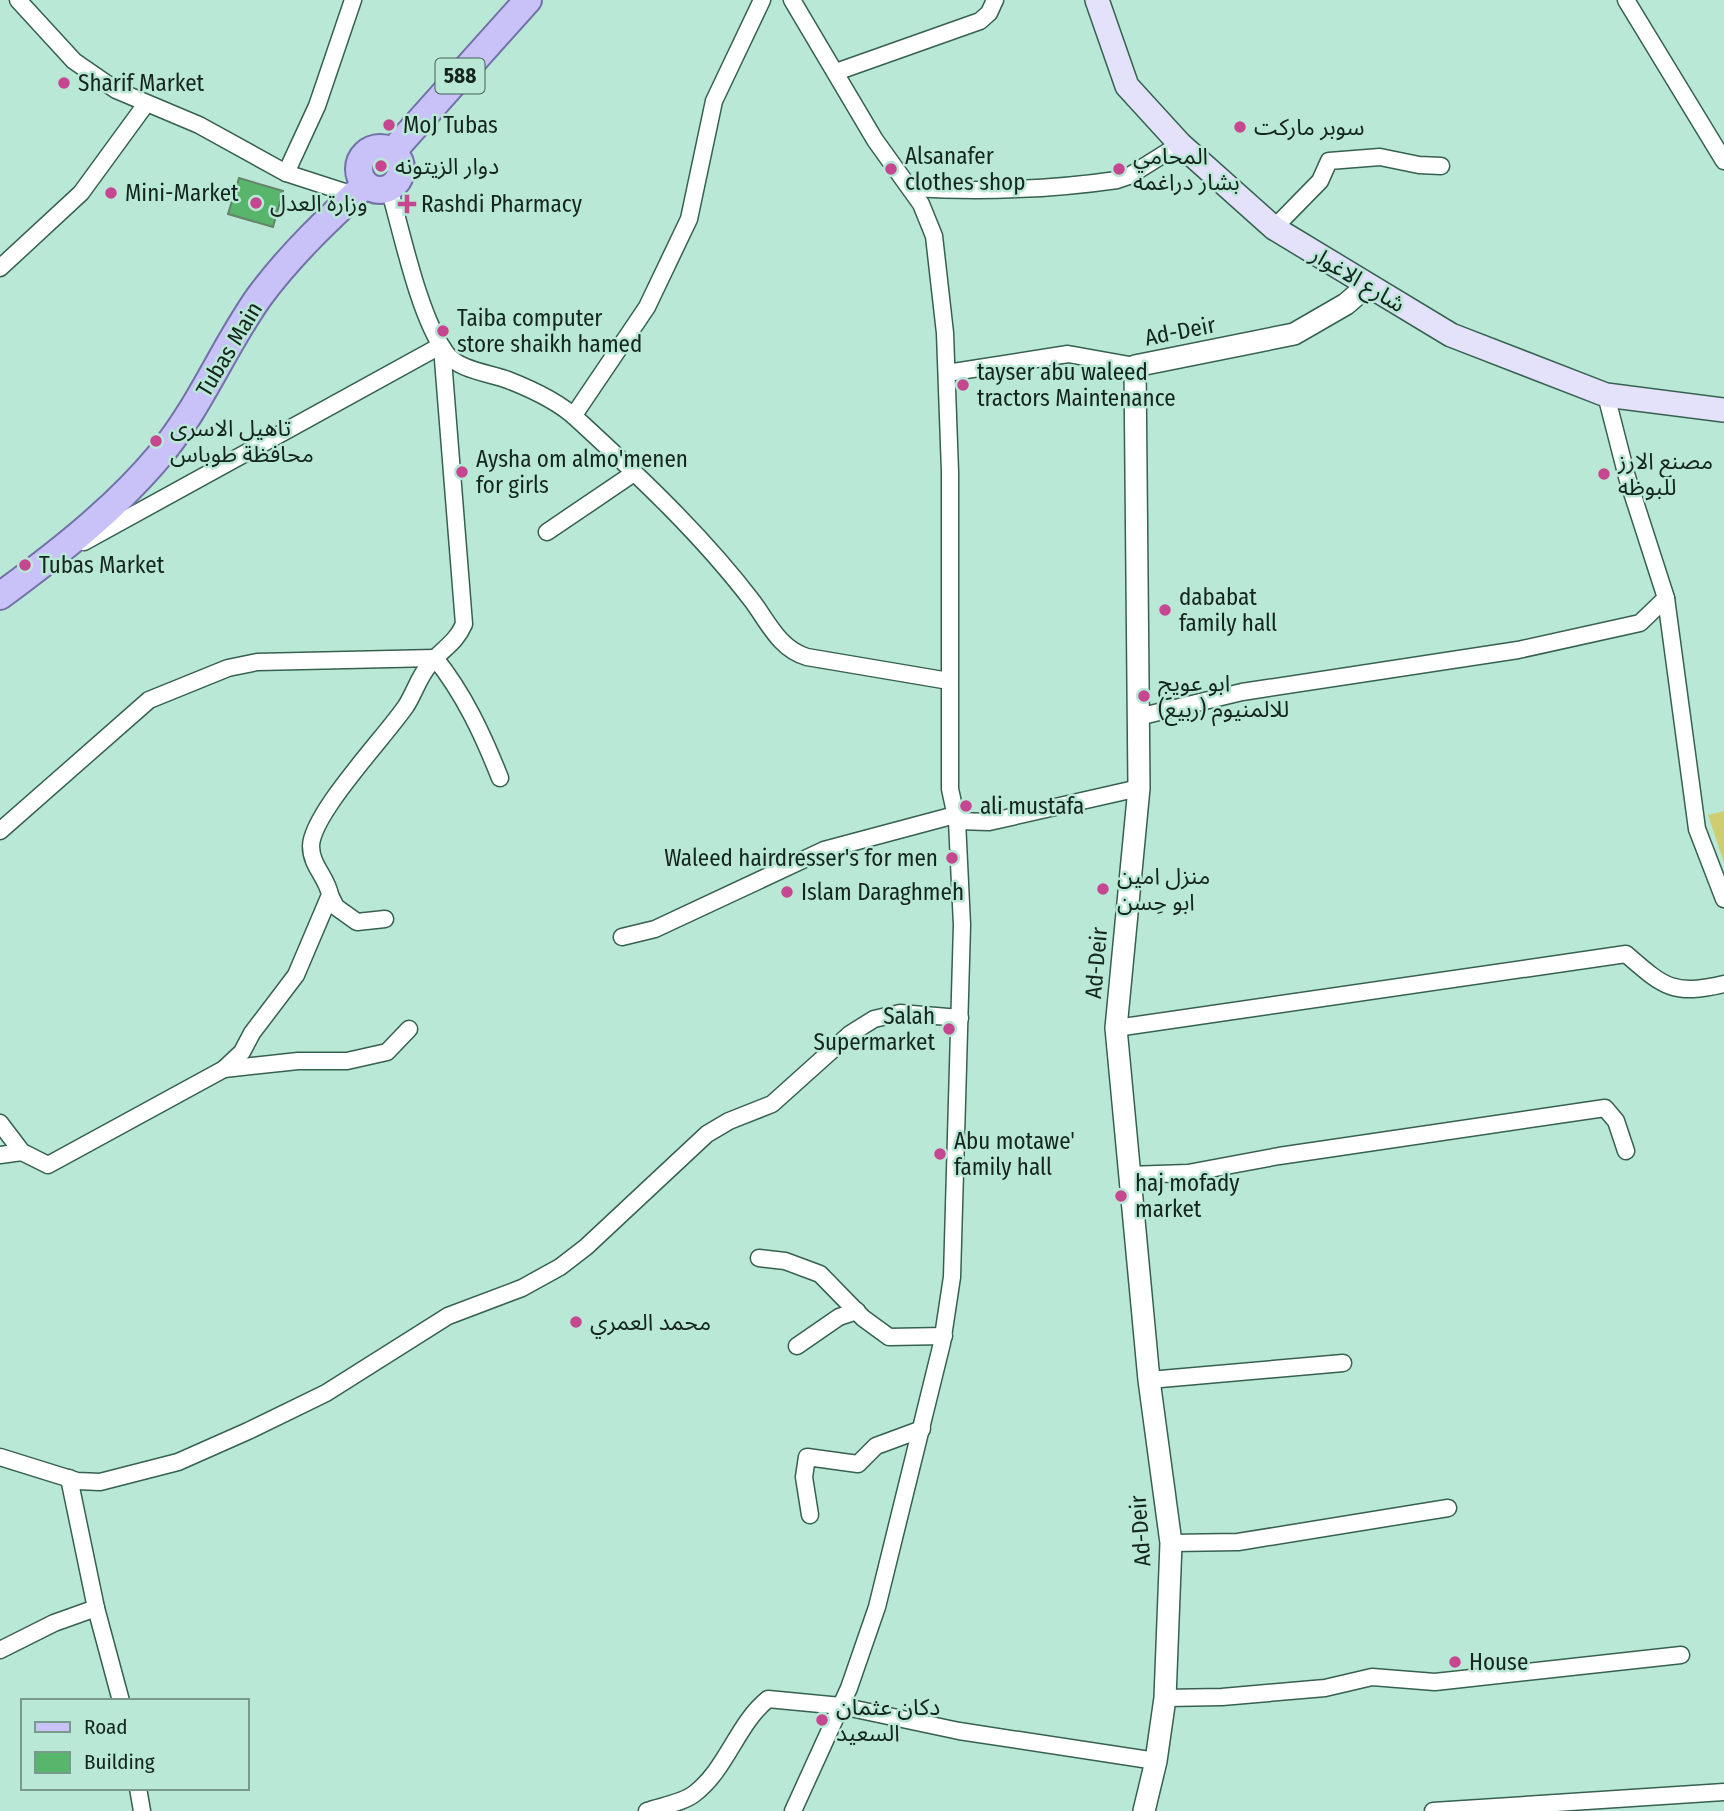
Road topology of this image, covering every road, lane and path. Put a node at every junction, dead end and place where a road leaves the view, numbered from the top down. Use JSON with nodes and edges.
{"nodes":[{"id":1,"x":18,"y":0,"type":"edge"},
{"id":2,"x":352,"y":0,"type":"edge"},
{"id":3,"x":528,"y":0,"type":"edge"},
{"id":4,"x":762,"y":0,"type":"edge"},
{"id":5,"x":792,"y":0,"type":"edge"},
{"id":6,"x":1097,"y":0,"type":"edge"},
{"id":7,"x":1626,"y":0,"type":"edge"},
{"id":8,"x":1000,"y":1,"type":"edge"},
{"id":9,"x":836,"y":72,"type":"junction"},
{"id":10,"x":146,"y":104,"type":"junction"},
{"id":11,"x":1180,"y":144,"type":"junction"},
{"id":12,"x":392,"y":152,"type":"junction"},
{"id":13,"x":1724,"y":162,"type":"edge"},
{"id":14,"x":1441,"y":166,"type":"dead end"},
{"id":15,"x":286,"y":173,"type":"junction"},
{"id":16,"x":911,"y":188,"type":"junction"},
{"id":17,"x":369,"y":189,"type":"junction"},
{"id":18,"x":1274,"y":228,"type":"junction"},
{"id":19,"x":0,"y":268,"type":"edge"},
{"id":20,"x":1368,"y":285,"type":"junction"},
{"id":21,"x":441,"y":347,"type":"junction"},
{"id":22,"x":1135,"y":366,"type":"junction"},
{"id":23,"x":947,"y":373,"type":"junction"},
{"id":24,"x":1606,"y":396,"type":"junction"},
{"id":25,"x":1724,"y":410,"type":"edge"},
{"id":26,"x":574,"y":415,"type":"junction"},
{"id":27,"x":634,"y":473,"type":"junction"},
{"id":28,"x":547,"y":532,"type":"dead end"},
{"id":29,"x":44,"y":564,"type":"junction"},
{"id":30,"x":0,"y":596,"type":"edge"},
{"id":31,"x":1666,"y":598,"type":"junction"},
{"id":32,"x":435,"y":658,"type":"junction"},
{"id":33,"x":949,"y":681,"type":"junction"},
{"id":34,"x":1138,"y":717,"type":"junction"},
{"id":35,"x":500,"y":778,"type":"dead end"},
{"id":36,"x":1139,"y":788,"type":"junction"},
{"id":37,"x":956,"y":818,"type":"junction"},
{"id":38,"x":0,"y":831,"type":"edge"},
{"id":39,"x":330,"y":895,"type":"junction"},
{"id":40,"x":1724,"y":899,"type":"edge"},
{"id":41,"x":385,"y":919,"type":"dead end"},
{"id":42,"x":622,"y":937,"type":"dead end"},
{"id":43,"x":1724,"y":984,"type":"edge"},
{"id":44,"x":960,"y":1018,"type":"junction"},
{"id":45,"x":1116,"y":1028,"type":"junction"},
{"id":46,"x":409,"y":1029,"type":"dead end"},
{"id":47,"x":224,"y":1069,"type":"junction"},
{"id":48,"x":0,"y":1123,"type":"edge"},
{"id":49,"x":1626,"y":1151,"type":"dead end"},
{"id":50,"x":22,"y":1152,"type":"junction"},
{"id":51,"x":0,"y":1155,"type":"edge"},
{"id":52,"x":1128,"y":1175,"type":"junction"},
{"id":53,"x":760,"y":1258,"type":"dead end"},
{"id":54,"x":856,"y":1311,"type":"junction"},
{"id":55,"x":944,"y":1336,"type":"junction"},
{"id":56,"x":797,"y":1346,"type":"dead end"},
{"id":57,"x":1343,"y":1363,"type":"dead end"},
{"id":58,"x":1149,"y":1380,"type":"junction"},
{"id":59,"x":922,"y":1429,"type":"junction"},
{"id":60,"x":0,"y":1457,"type":"edge"},
{"id":61,"x":69,"y":1478,"type":"junction"},
{"id":62,"x":1448,"y":1507,"type":"dead end"},
{"id":63,"x":810,"y":1515,"type":"dead end"},
{"id":64,"x":1171,"y":1543,"type":"junction"},
{"id":65,"x":96,"y":1608,"type":"junction"},
{"id":66,"x":0,"y":1650,"type":"edge"},
{"id":67,"x":1681,"y":1655,"type":"dead end"},
{"id":68,"x":1165,"y":1698,"type":"junction"},
{"id":69,"x":120,"y":1699,"type":"edge"},
{"id":70,"x":841,"y":1706,"type":"junction"},
{"id":71,"x":1156,"y":1762,"type":"junction"},
{"id":72,"x":138,"y":1790,"type":"edge"},
{"id":73,"x":1724,"y":1792,"type":"edge"},
{"id":74,"x":142,"y":1811,"type":"edge"},
{"id":75,"x":647,"y":1811,"type":"edge"},
{"id":76,"x":793,"y":1811,"type":"edge"},
{"id":77,"x":1144,"y":1811,"type":"edge"},
{"id":78,"x":1433,"y":1811,"type":"edge"}],
"edges":[{"from":1,"to":10,"type":"street"},
{"from":2,"to":15,"type":"street"},
{"from":3,"to":12,"type":"main road","number":"588"},
{"from":4,"to":26,"type":"street"},
{"from":5,"to":9,"type":"street"},
{"from":6,"to":11,"type":"main road","name":"شارع الاغوار"},
{"from":7,"to":13,"type":"street"},
{"from":8,"to":9,"type":"street"},
{"from":9,"to":16,"type":"street"},
{"from":10,"to":15,"type":"street"},
{"from":10,"to":19,"type":"street"},
{"from":11,"to":16,"type":"street"},
{"from":11,"to":18,"type":"main road","name":"شارع الاغوار"},
{"from":12,"to":17,"type":"main road"},
{"from":12,"to":17,"type":"main road"},
{"from":14,"to":18,"type":"street"},
{"from":15,"to":17,"type":"street"},
{"from":16,"to":23,"type":"street"},
{"from":17,"to":21,"type":"street"},
{"from":17,"to":29,"type":"main road","name":"Tubas Main"},
{"from":18,"to":20,"type":"main road","name":"شارع الاغوار"},
{"from":20,"to":22,"type":"street","name":"Ad-Deir"},
{"from":20,"to":24,"type":"main road","name":"شارع الاغوار"},
{"from":21,"to":26,"type":"street"},
{"from":21,"to":29,"type":"street"},
{"from":21,"to":32,"type":"street"},
{"from":22,"to":23,"type":"street"},
{"from":22,"to":34,"type":"street","name":"Ad-Deir"},
{"from":23,"to":33,"type":"street"},
{"from":24,"to":25,"type":"main road","name":"شارع الاغوار"},
{"from":24,"to":31,"type":"street"},
{"from":26,"to":27,"type":"street"},
{"from":27,"to":28,"type":"street"},
{"from":27,"to":33,"type":"street"},
{"from":29,"to":30,"type":"main road","name":"Tubas Main"},
{"from":31,"to":34,"type":"street"},
{"from":31,"to":40,"type":"street"},
{"from":32,"to":35,"type":"street"},
{"from":32,"to":38,"type":"street"},
{"from":32,"to":39,"type":"street"},
{"from":33,"to":37,"type":"street"},
{"from":34,"to":36,"type":"street","name":"Ad-Deir"},
{"from":36,"to":37,"type":"street"},
{"from":36,"to":45,"type":"street","name":"Ad-Deir"},
{"from":37,"to":42,"type":"street"},
{"from":37,"to":44,"type":"street"},
{"from":39,"to":41,"type":"street"},
{"from":39,"to":47,"type":"street"},
{"from":43,"to":45,"type":"street"},
{"from":44,"to":55,"type":"street"},
{"from":44,"to":61,"type":"street"},
{"from":45,"to":52,"type":"street","name":"Ad-Deir"},
{"from":46,"to":47,"type":"street"},
{"from":47,"to":50,"type":"street"},
{"from":48,"to":50,"type":"street"},
{"from":49,"to":52,"type":"street"},
{"from":50,"to":51,"type":"street"},
{"from":52,"to":58,"type":"street","name":"Ad-Deir"},
{"from":53,"to":54,"type":"street"},
{"from":54,"to":55,"type":"street"},
{"from":54,"to":56,"type":"street"},
{"from":55,"to":59,"type":"street"},
{"from":57,"to":58,"type":"street"},
{"from":58,"to":64,"type":"street","name":"Ad-Deir"},
{"from":59,"to":63,"type":"street"},
{"from":59,"to":70,"type":"street"},
{"from":60,"to":61,"type":"street"},
{"from":61,"to":65,"type":"street"},
{"from":62,"to":64,"type":"street"},
{"from":64,"to":68,"type":"street","name":"Ad-Deir"},
{"from":65,"to":66,"type":"street"},
{"from":65,"to":69,"type":"street"},
{"from":67,"to":68,"type":"street"},
{"from":68,"to":71,"type":"street","name":"Ad-Deir"},
{"from":70,"to":71,"type":"street"},
{"from":70,"to":75,"type":"street"},
{"from":70,"to":76,"type":"street"},
{"from":71,"to":77,"type":"street","name":"Ad-Deir"},
{"from":72,"to":74,"type":"street"},
{"from":73,"to":78,"type":"street"}]}
